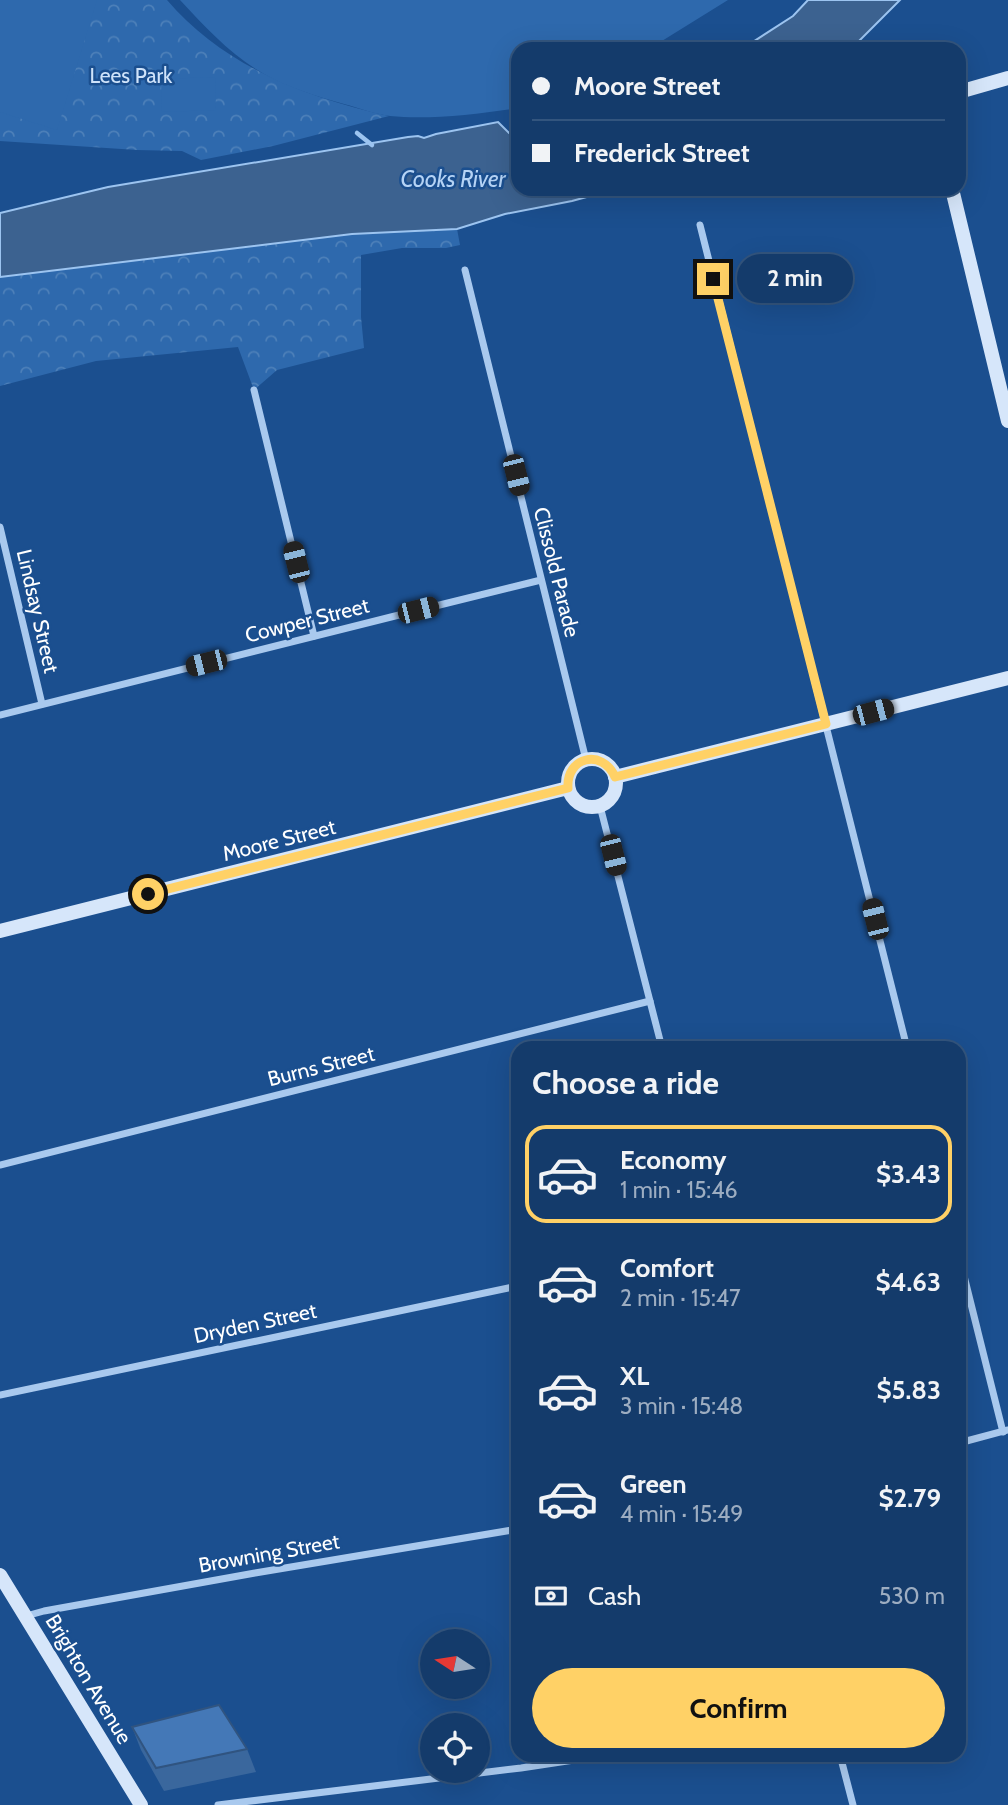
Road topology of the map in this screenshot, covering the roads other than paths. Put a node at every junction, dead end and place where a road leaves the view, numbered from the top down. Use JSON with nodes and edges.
{"nodes":[{"id":1,"x":1008,"y":78,"type":"edge"},
{"id":2,"x":966,"y":90,"type":"edge"},
{"id":3,"x":954,"y":196,"type":"edge"},
{"id":4,"x":700,"y":225,"type":"dead end"},
{"id":5,"x":465,"y":270,"type":"dead end"},
{"id":6,"x":254,"y":390,"type":"dead end"},
{"id":7,"x":1008,"y":421,"type":"edge"},
{"id":8,"x":0,"y":527,"type":"edge"},
{"id":9,"x":541,"y":580,"type":"junction"},
{"id":10,"x":314,"y":636,"type":"junction"},
{"id":11,"x":1008,"y":678,"type":"edge"},
{"id":12,"x":42,"y":704,"type":"junction"},
{"id":13,"x":0,"y":715,"type":"edge"},
{"id":14,"x":826,"y":724,"type":"junction"},
{"id":15,"x":586,"y":760,"type":"junction"},
{"id":16,"x":615,"y":777,"type":"junction"},
{"id":17,"x":568,"y":788,"type":"junction"},
{"id":18,"x":600,"y":806,"type":"junction"},
{"id":19,"x":0,"y":931,"type":"edge"},
{"id":20,"x":650,"y":1001,"type":"junction"},
{"id":21,"x":660,"y":1041,"type":"edge"},
{"id":22,"x":905,"y":1041,"type":"edge"},
{"id":23,"x":0,"y":1165,"type":"edge"},
{"id":24,"x":966,"y":1282,"type":"edge"},
{"id":25,"x":511,"y":1287,"type":"edge"},
{"id":26,"x":0,"y":1395,"type":"edge"},
{"id":27,"x":1006,"y":1431,"type":"edge"},
{"id":28,"x":966,"y":1441,"type":"edge"},
{"id":29,"x":511,"y":1530,"type":"edge"},
{"id":30,"x":0,"y":1575,"type":"edge"},
{"id":31,"x":26,"y":1616,"type":"junction"},
{"id":32,"x":561,"y":1762,"type":"edge"},
{"id":33,"x":842,"y":1762,"type":"edge"},
{"id":34,"x":141,"y":1805,"type":"edge"},
{"id":35,"x":218,"y":1805,"type":"edge"},
{"id":36,"x":853,"y":1805,"type":"edge"}],
"edges":[{"from":1,"to":2,"type":"street"},
{"from":3,"to":7,"type":"street"},
{"from":4,"to":14,"type":"street"},
{"from":5,"to":9,"type":"street","name":"Clissold Parade"},
{"from":6,"to":10,"type":"street"},
{"from":8,"to":12,"type":"street","name":"Lindsay Street"},
{"from":9,"to":10,"type":"street","name":"Cowper Street"},
{"from":9,"to":15,"type":"street","name":"Clissold Parade"},
{"from":10,"to":12,"type":"street","name":"Cowper Street"},
{"from":11,"to":14,"type":"street"},
{"from":12,"to":13,"type":"street","name":"Cowper Street"},
{"from":14,"to":16,"type":"street"},
{"from":14,"to":22,"type":"street"},
{"from":15,"to":16,"type":"street"},
{"from":15,"to":17,"type":"street"},
{"from":16,"to":18,"type":"street"},
{"from":17,"to":18,"type":"street"},
{"from":17,"to":19,"type":"street","name":"Moore Street"},
{"from":18,"to":20,"type":"street"},
{"from":20,"to":21,"type":"street"},
{"from":20,"to":23,"type":"street","name":"Burns Street"},
{"from":24,"to":27,"type":"street"},
{"from":25,"to":26,"type":"street","name":"Dryden Street"},
{"from":27,"to":28,"type":"street"},
{"from":29,"to":31,"type":"street","name":"Browning Street"},
{"from":30,"to":31,"type":"street","name":"Brighton Avenue"},
{"from":31,"to":34,"type":"street","name":"Brighton Avenue"},
{"from":32,"to":35,"type":"street"},
{"from":33,"to":36,"type":"street"}]}
